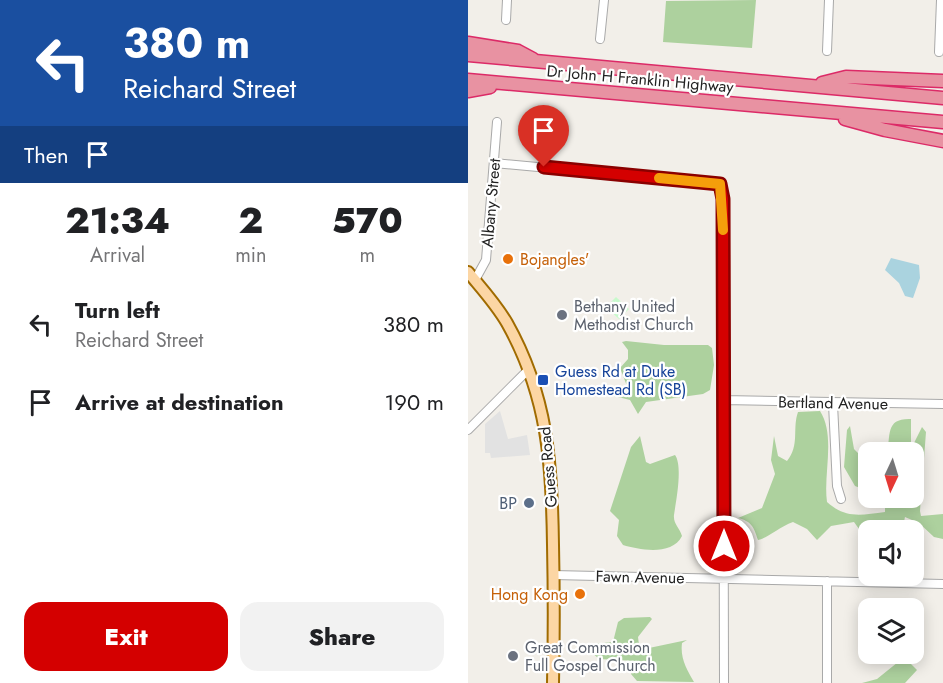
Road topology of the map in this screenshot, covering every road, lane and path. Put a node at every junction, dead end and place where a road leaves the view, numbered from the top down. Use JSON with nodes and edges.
{"nodes":[{"id":1,"x":507,"y":0,"type":"edge"},
{"id":2,"x":604,"y":0,"type":"edge"},
{"id":3,"x":829,"y":0,"type":"edge"},
{"id":4,"x":941,"y":0,"type":"edge"},
{"id":5,"x":506,"y":20,"type":"dead end"},
{"id":6,"x":600,"y":39,"type":"dead end"},
{"id":7,"x":468,"y":43,"type":"edge"},
{"id":8,"x":827,"y":51,"type":"dead end"},
{"id":9,"x":939,"y":52,"type":"dead end"},
{"id":10,"x":468,"y":56,"type":"edge"},
{"id":11,"x":539,"y":62,"type":"junction"},
{"id":12,"x":468,"y":80,"type":"edge"},
{"id":13,"x":943,"y":81,"type":"edge"},
{"id":14,"x":515,"y":84,"type":"junction"},
{"id":15,"x":811,"y":86,"type":"junction"},
{"id":16,"x":468,"y":91,"type":"edge"},
{"id":17,"x":943,"y":98,"type":"edge"},
{"id":18,"x":809,"y":110,"type":"junction"},
{"id":19,"x":497,"y":122,"type":"dead end"},
{"id":20,"x":943,"y":122,"type":"edge"},
{"id":21,"x":943,"y":141,"type":"edge"},
{"id":22,"x":494,"y":162,"type":"junction"},
{"id":23,"x":470,"y":279,"type":"edge"},
{"id":24,"x":529,"y":369,"type":"junction"},
{"id":25,"x":723,"y":400,"type":"junction"},
{"id":26,"x":833,"y":404,"type":"junction"},
{"id":27,"x":943,"y":404,"type":"edge"},
{"id":28,"x":468,"y":430,"type":"edge"},
{"id":29,"x":841,"y":499,"type":"dead end"},
{"id":30,"x":554,"y":575,"type":"junction"},
{"id":31,"x":724,"y":579,"type":"junction"},
{"id":32,"x":827,"y":581,"type":"junction"},
{"id":33,"x":943,"y":584,"type":"edge"},
{"id":34,"x":553,"y":683,"type":"edge"},
{"id":35,"x":724,"y":683,"type":"edge"},
{"id":36,"x":827,"y":683,"type":"edge"}],
"edges":[{"from":1,"to":5,"type":"street"},
{"from":2,"to":6,"type":"street"},
{"from":3,"to":8,"type":"street"},
{"from":4,"to":9,"type":"street"},
{"from":7,"to":11,"type":"highway"},
{"from":10,"to":11,"type":"highway"},
{"from":11,"to":15,"type":"highway"},
{"from":12,"to":14,"type":"highway","name":"Dr John H Franklin Highway"},
{"from":13,"to":15,"type":"highway"},
{"from":14,"to":16,"type":"highway"},
{"from":14,"to":18,"type":"highway","name":"Dr John H Franklin Highway"},
{"from":15,"to":17,"type":"highway"},
{"from":18,"to":20,"type":"highway"},
{"from":18,"to":21,"type":"highway"},
{"from":19,"to":22,"type":"street","name":"Albany Street"},
{"from":22,"to":23,"type":"street","name":"Albany Street"},
{"from":22,"to":25,"type":"street"},
{"from":23,"to":24,"type":"main road","name":"Guess Road"},
{"from":24,"to":28,"type":"street"},
{"from":24,"to":30,"type":"main road","name":"Guess Road"},
{"from":25,"to":26,"type":"street","name":"Bertland Avenue"},
{"from":25,"to":31,"type":"street"},
{"from":26,"to":27,"type":"street","name":"Bertland Avenue"},
{"from":26,"to":29,"type":"street"},
{"from":30,"to":31,"type":"street","name":"Fawn Avenue"},
{"from":30,"to":34,"type":"main road","name":"Guess Road"},
{"from":31,"to":32,"type":"street","name":"Fawn Avenue"},
{"from":31,"to":35,"type":"street"},
{"from":32,"to":33,"type":"street","name":"Fawn Avenue"},
{"from":32,"to":36,"type":"street"}]}
